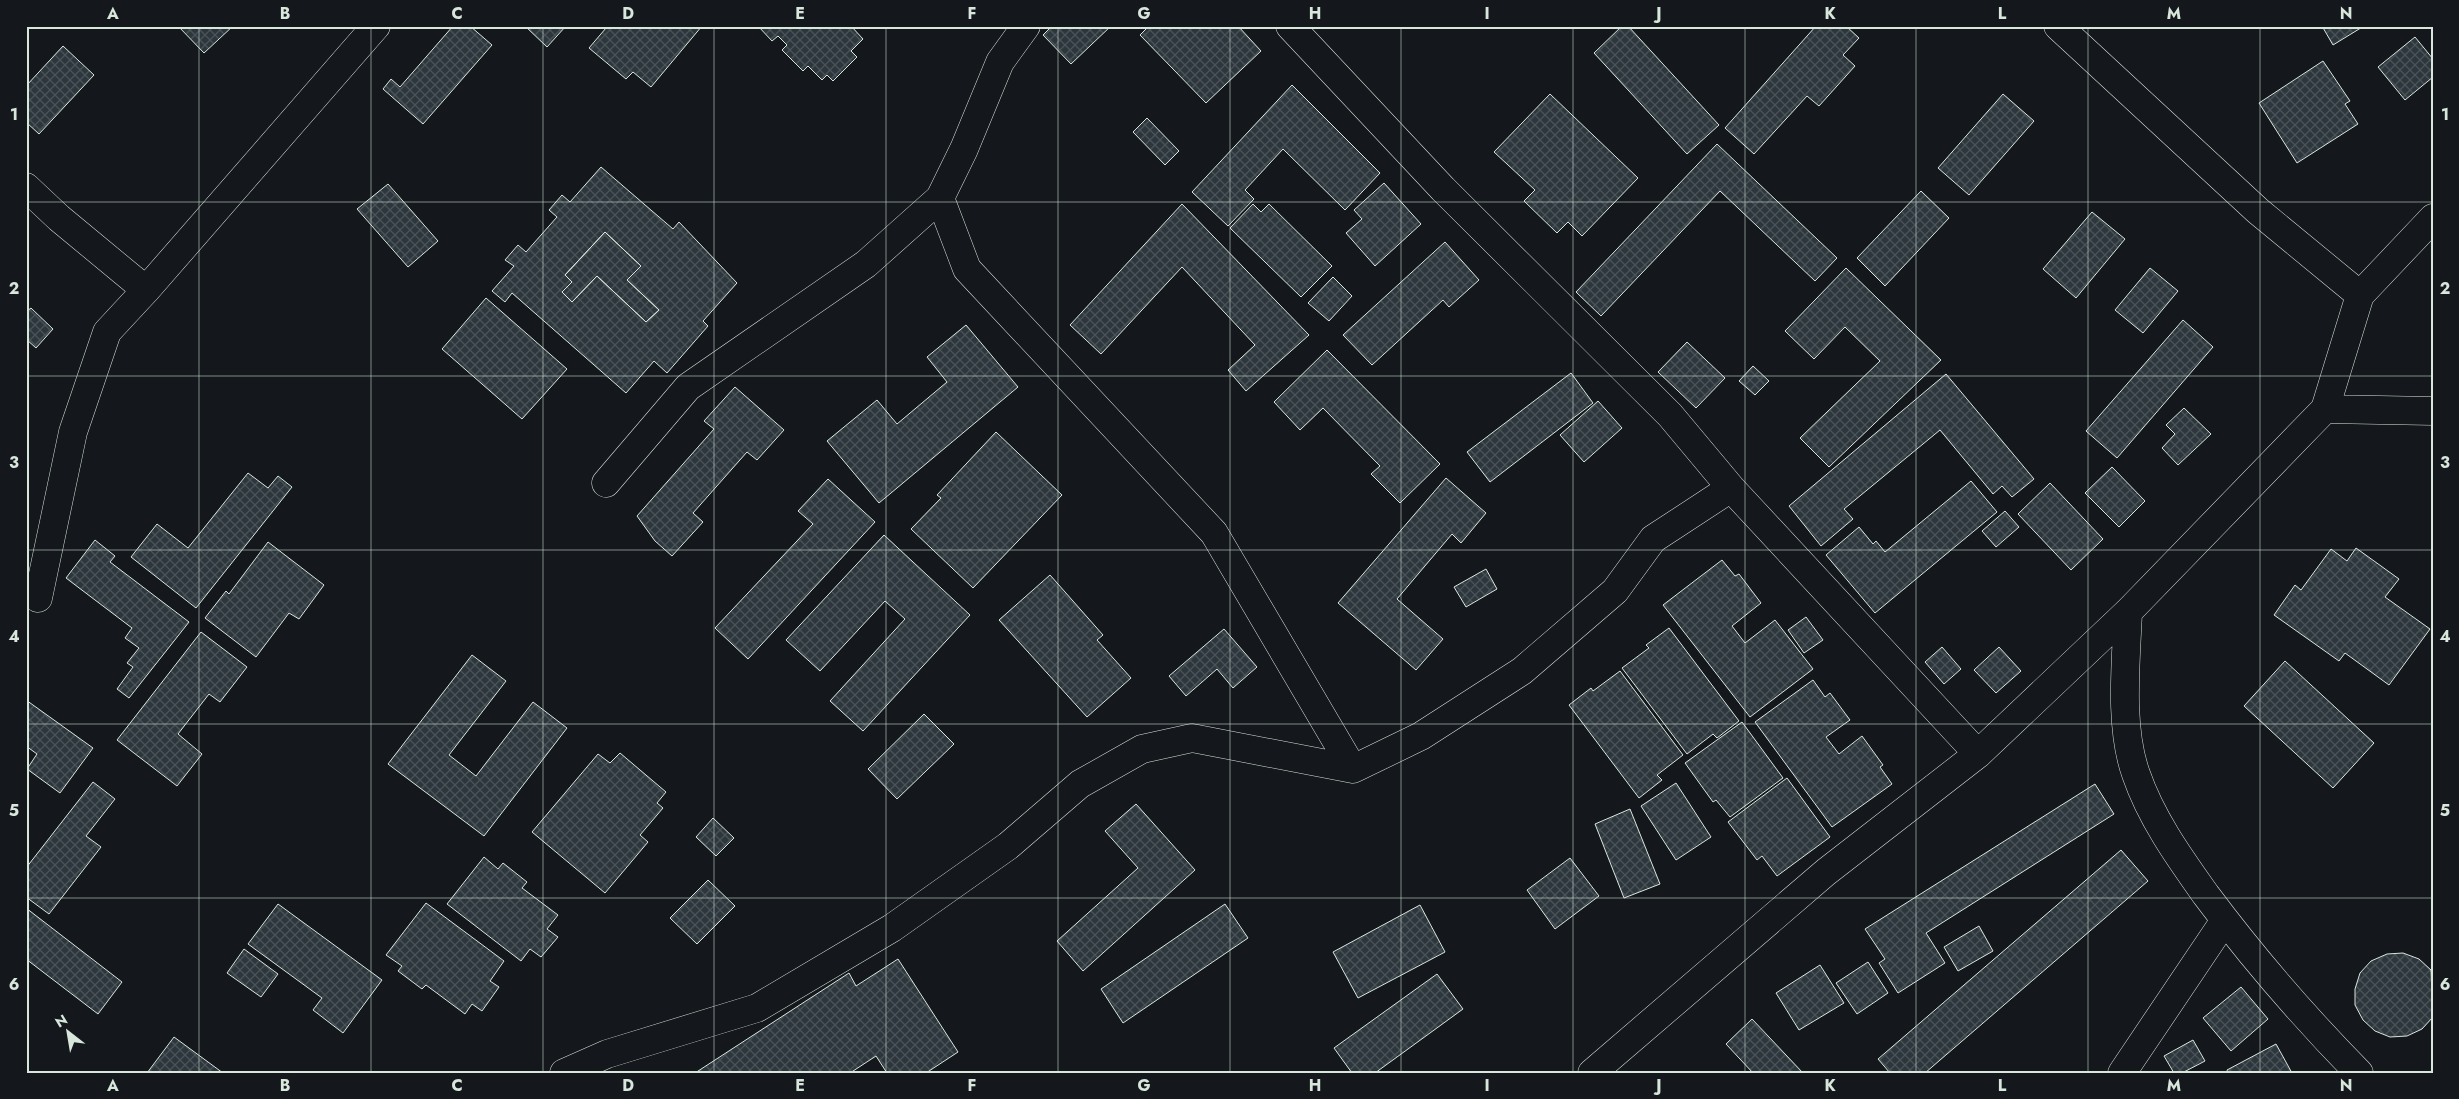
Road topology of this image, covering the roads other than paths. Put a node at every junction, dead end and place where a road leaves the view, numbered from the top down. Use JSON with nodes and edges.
{"nodes":[{"id":1,"x":376,"y":26,"type":"edge"},
{"id":2,"x":1026,"y":26,"type":"edge"},
{"id":3,"x":1290,"y":26,"type":"edge"},
{"id":4,"x":2058,"y":26,"type":"edge"},
{"id":5,"x":26,"y":187,"type":"edge"},
{"id":6,"x":940,"y":198,"type":"junction"},
{"id":7,"x":2431,"y":227,"type":"edge"},
{"id":8,"x":146,"y":290,"type":"junction"},
{"id":9,"x":2360,"y":295,"type":"junction"},
{"id":10,"x":2325,"y":409,"type":"junction"},
{"id":11,"x":2433,"y":411,"type":"edge"},
{"id":12,"x":606,"y":483,"type":"dead end"},
{"id":13,"x":1731,"y":488,"type":"junction"},
{"id":14,"x":38,"y":598,"type":"dead end"},
{"id":15,"x":2128,"y":612,"type":"junction"},
{"id":16,"x":1978,"y":754,"type":"junction"},
{"id":17,"x":1353,"y":769,"type":"junction"},
{"id":18,"x":2225,"y":920,"type":"junction"},
{"id":19,"x":564,"y":1073,"type":"edge"},
{"id":20,"x":1592,"y":1073,"type":"edge"},
{"id":21,"x":2122,"y":1073,"type":"edge"},
{"id":22,"x":2359,"y":1073,"type":"edge"}],
"edges":[{"from":1,"to":8,"type":"street"},
{"from":2,"to":6,"type":"street"},
{"from":3,"to":13,"type":"street"},
{"from":4,"to":9,"type":"street"},
{"from":5,"to":8,"type":"street"},
{"from":6,"to":12,"type":"street"},
{"from":6,"to":17,"type":"street"},
{"from":7,"to":9,"type":"street"},
{"from":8,"to":14,"type":"street"},
{"from":9,"to":10,"type":"street"},
{"from":10,"to":11,"type":"street"},
{"from":10,"to":15,"type":"street"},
{"from":13,"to":16,"type":"street"},
{"from":13,"to":17,"type":"street"},
{"from":15,"to":16,"type":"street"},
{"from":15,"to":18,"type":"street"},
{"from":16,"to":20,"type":"street"},
{"from":17,"to":19,"type":"street"},
{"from":18,"to":21,"type":"street"},
{"from":18,"to":22,"type":"street"}]}
